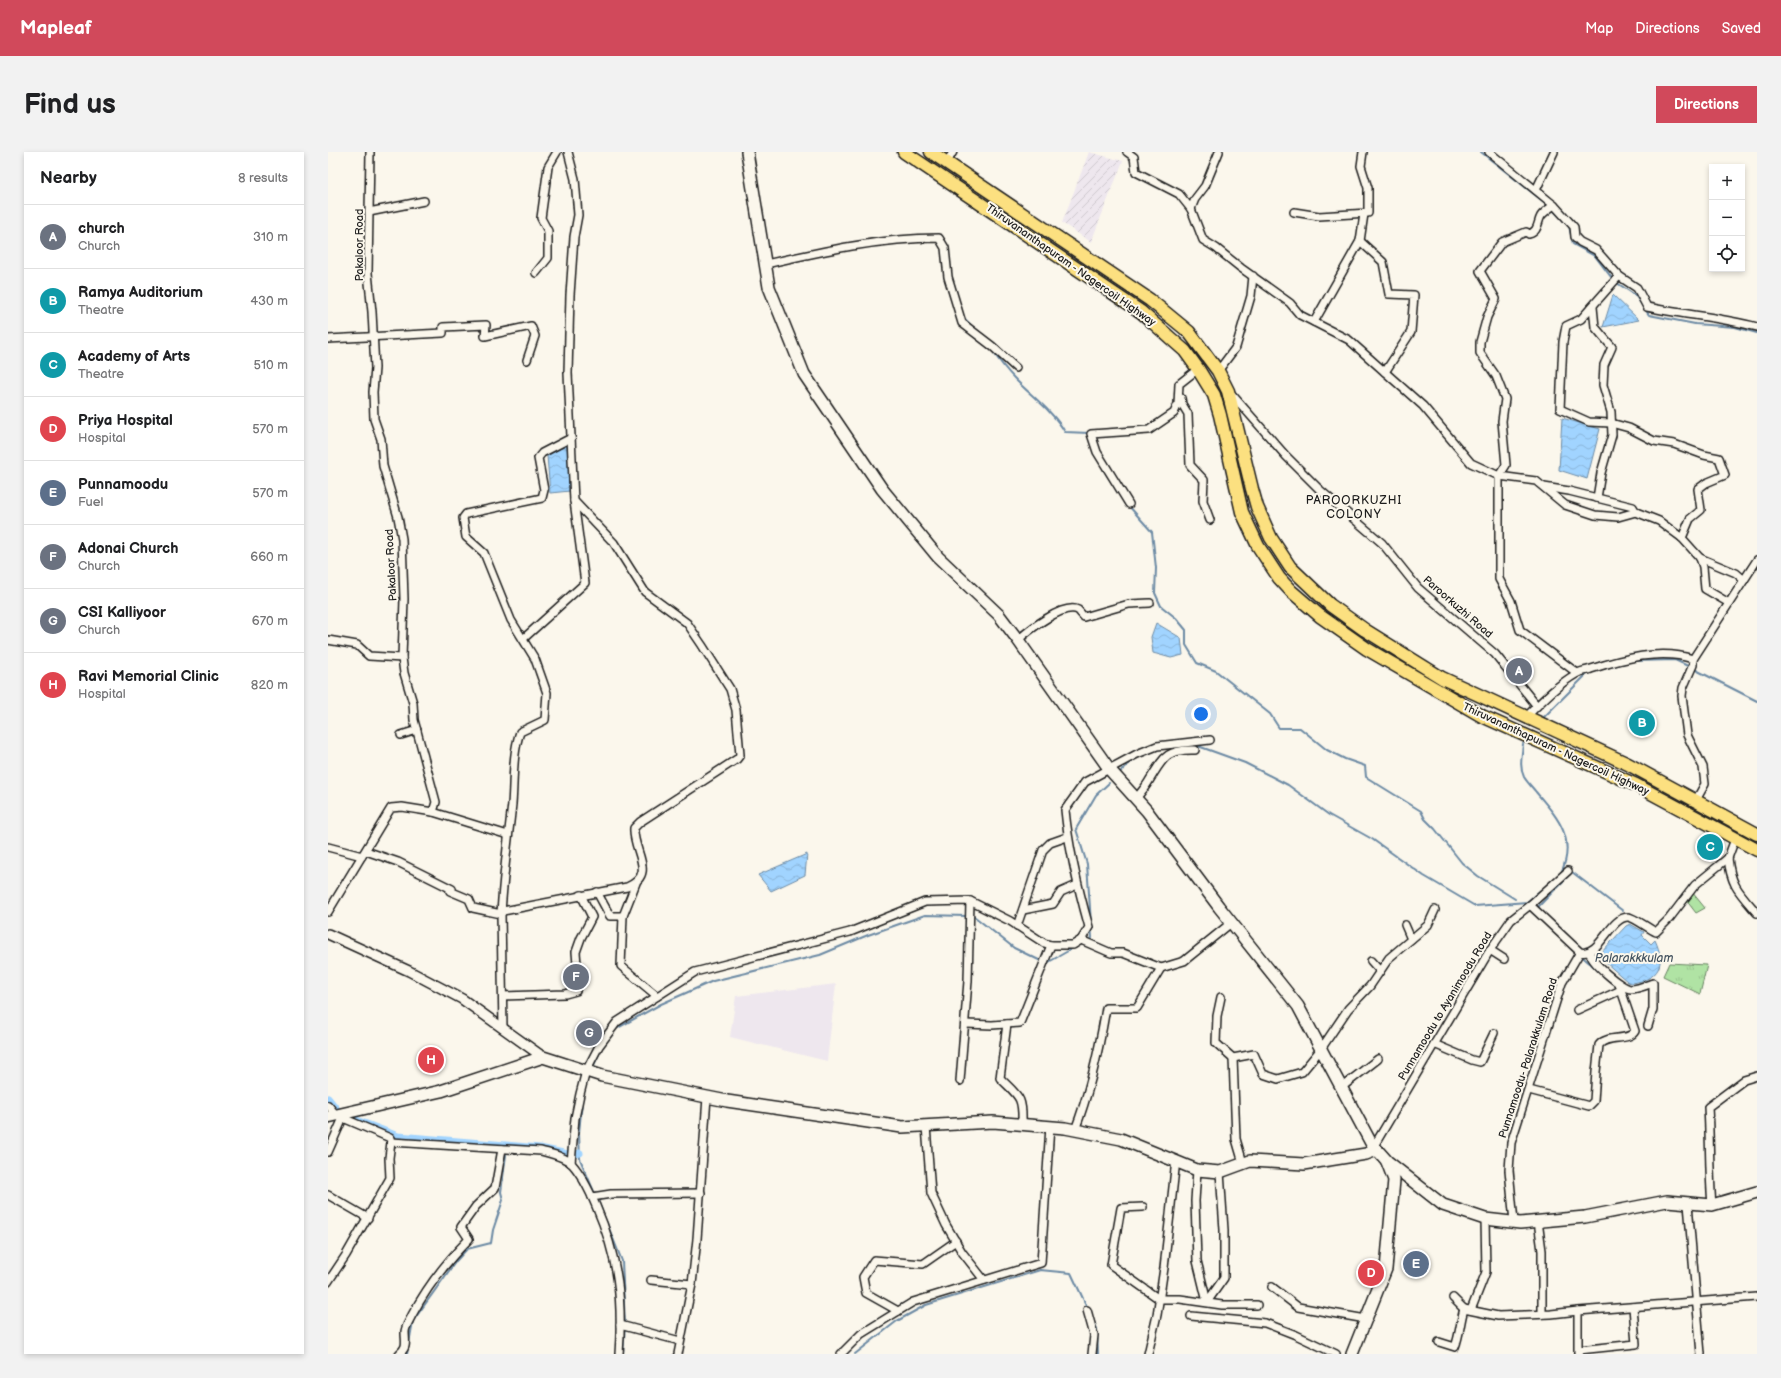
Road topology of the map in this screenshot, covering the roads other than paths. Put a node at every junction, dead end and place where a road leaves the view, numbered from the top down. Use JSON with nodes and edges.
{"nodes":[{"id":1,"x":370,"y":152,"type":"edge"},
{"id":2,"x":557,"y":152,"type":"edge"},
{"id":3,"x":568,"y":152,"type":"edge"},
{"id":4,"x":747,"y":152,"type":"edge"},
{"id":5,"x":904,"y":152,"type":"edge"},
{"id":6,"x":931,"y":152,"type":"edge"},
{"id":7,"x":1127,"y":152,"type":"edge"},
{"id":8,"x":1219,"y":152,"type":"edge"},
{"id":9,"x":1363,"y":152,"type":"edge"},
{"id":10,"x":1489,"y":152,"type":"edge"},
{"id":11,"x":1554,"y":152,"type":"edge"},
{"id":12,"x":950,"y":157,"type":"edge"},
{"id":13,"x":1536,"y":190,"type":"junction"},
{"id":14,"x":424,"y":201,"type":"dead end"},
{"id":15,"x":1554,"y":205,"type":"junction"},
{"id":16,"x":1191,"y":209,"type":"junction"},
{"id":17,"x":369,"y":212,"type":"junction"},
{"id":18,"x":1294,"y":212,"type":"dead end"},
{"id":19,"x":1364,"y":214,"type":"junction"},
{"id":20,"x":1360,"y":241,"type":"junction"},
{"id":21,"x":766,"y":264,"type":"junction"},
{"id":22,"x":536,"y":273,"type":"dead end"},
{"id":23,"x":1254,"y":276,"type":"junction"},
{"id":24,"x":1619,"y":276,"type":"junction"},
{"id":25,"x":1593,"y":307,"type":"junction"},
{"id":26,"x":1314,"y":322,"type":"junction"},
{"id":27,"x":1757,"y":327,"type":"edge"},
{"id":28,"x":373,"y":336,"type":"junction"},
{"id":29,"x":328,"y":339,"type":"edge"},
{"id":30,"x":528,"y":360,"type":"dead end"},
{"id":31,"x":1016,"y":368,"type":"dead end"},
{"id":32,"x":1198,"y":369,"type":"junction"},
{"id":33,"x":1218,"y":371,"type":"junction"},
{"id":34,"x":1385,"y":372,"type":"junction"},
{"id":35,"x":1179,"y":384,"type":"junction"},
{"id":36,"x":1228,"y":390,"type":"junction"},
{"id":37,"x":1611,"y":423,"type":"junction"},
{"id":38,"x":571,"y":438,"type":"junction"},
{"id":39,"x":1499,"y":476,"type":"junction"},
{"id":40,"x":1543,"y":487,"type":"junction"},
{"id":41,"x":1598,"y":498,"type":"junction"},
{"id":42,"x":574,"y":501,"type":"junction"},
{"id":43,"x":1130,"y":504,"type":"dead end"},
{"id":44,"x":1636,"y":512,"type":"junction"},
{"id":45,"x":1210,"y":520,"type":"dead end"},
{"id":46,"x":1682,"y":538,"type":"junction"},
{"id":47,"x":1700,"y":558,"type":"junction"},
{"id":48,"x":1757,"y":560,"type":"edge"},
{"id":49,"x":1744,"y":580,"type":"junction"},
{"id":50,"x":1150,"y":602,"type":"dead end"},
{"id":51,"x":1729,"y":603,"type":"junction"},
{"id":52,"x":523,"y":639,"type":"junction"},
{"id":53,"x":328,"y":640,"type":"edge"},
{"id":54,"x":1018,"y":640,"type":"junction"},
{"id":55,"x":402,"y":658,"type":"junction"},
{"id":56,"x":1692,"y":666,"type":"junction"},
{"id":57,"x":1578,"y":673,"type":"junction"},
{"id":58,"x":1537,"y":706,"type":"junction"},
{"id":59,"x":1525,"y":718,"type":"junction"},
{"id":60,"x":417,"y":730,"type":"junction"},
{"id":61,"x":401,"y":735,"type":"dead end"},
{"id":62,"x":1210,"y":740,"type":"dead end"},
{"id":63,"x":1195,"y":750,"type":"dead end"},
{"id":64,"x":1110,"y":770,"type":"junction"},
{"id":65,"x":1136,"y":799,"type":"junction"},
{"id":66,"x":1696,"y":800,"type":"junction"},
{"id":67,"x":433,"y":812,"type":"junction"},
{"id":68,"x":1757,"y":834,"type":"edge"},
{"id":69,"x":508,"y":836,"type":"junction"},
{"id":70,"x":1068,"y":837,"type":"junction"},
{"id":71,"x":1735,"y":839,"type":"junction"},
{"id":72,"x":328,"y":847,"type":"edge"},
{"id":73,"x":1757,"y":850,"type":"edge"},
{"id":74,"x":364,"y":854,"type":"junction"},
{"id":75,"x":1728,"y":858,"type":"junction"},
{"id":76,"x":1568,"y":871,"type":"dead end"},
{"id":77,"x":636,"y":883,"type":"junction"},
{"id":78,"x":1077,"y":885,"type":"junction"},
{"id":79,"x":597,"y":892,"type":"junction"},
{"id":80,"x":581,"y":895,"type":"junction"},
{"id":81,"x":970,"y":901,"type":"junction"},
{"id":82,"x":1530,"y":905,"type":"junction"},
{"id":83,"x":1023,"y":910,"type":"junction"},
{"id":84,"x":1435,"y":910,"type":"dead end"},
{"id":85,"x":328,"y":912,"type":"edge"},
{"id":86,"x":1757,"y":913,"type":"edge"},
{"id":87,"x":501,"y":914,"type":"junction"},
{"id":88,"x":623,"y":916,"type":"junction"},
{"id":89,"x":1231,"y":923,"type":"junction"},
{"id":90,"x":1405,"y":925,"type":"dead end"},
{"id":91,"x":1017,"y":926,"type":"junction"},
{"id":92,"x":328,"y":934,"type":"edge"},
{"id":93,"x":1411,"y":939,"type":"junction"},
{"id":94,"x":1081,"y":940,"type":"junction"},
{"id":95,"x":1051,"y":945,"type":"junction"},
{"id":96,"x":1490,"y":950,"type":"junction"},
{"id":97,"x":1590,"y":952,"type":"junction"},
{"id":98,"x":1578,"y":954,"type":"junction"},
{"id":99,"x":1504,"y":959,"type":"dead end"},
{"id":100,"x":1371,"y":961,"type":"dead end"},
{"id":101,"x":1161,"y":968,"type":"junction"},
{"id":102,"x":1380,"y":971,"type":"junction"},
{"id":103,"x":1620,"y":987,"type":"junction"},
{"id":104,"x":503,"y":996,"type":"junction"},
{"id":105,"x":657,"y":996,"type":"junction"},
{"id":106,"x":1222,"y":997,"type":"dead end"},
{"id":107,"x":1577,"y":1010,"type":"dead end"},
{"id":108,"x":966,"y":1024,"type":"junction"},
{"id":109,"x":1007,"y":1024,"type":"junction"},
{"id":110,"x":1648,"y":1026,"type":"dead end"},
{"id":111,"x":503,"y":1028,"type":"junction"},
{"id":112,"x":1494,"y":1033,"type":"dead end"},
{"id":113,"x":1434,"y":1044,"type":"junction"},
{"id":114,"x":1321,"y":1049,"type":"junction"},
{"id":115,"x":543,"y":1056,"type":"junction"},
{"id":116,"x":1233,"y":1058,"type":"junction"},
{"id":117,"x":1378,"y":1059,"type":"dead end"},
{"id":118,"x":586,"y":1071,"type":"junction"},
{"id":119,"x":1757,"y":1076,"type":"edge"},
{"id":120,"x":960,"y":1081,"type":"dead end"},
{"id":121,"x":1342,"y":1087,"type":"junction"},
{"id":122,"x":1529,"y":1090,"type":"junction"},
{"id":123,"x":707,"y":1097,"type":"junction"},
{"id":124,"x":328,"y":1104,"type":"edge"},
{"id":125,"x":336,"y":1117,"type":"edge"},
{"id":126,"x":1022,"y":1124,"type":"junction"},
{"id":127,"x":926,"y":1126,"type":"junction"},
{"id":128,"x":1050,"y":1126,"type":"junction"},
{"id":129,"x":1075,"y":1130,"type":"junction"},
{"id":130,"x":392,"y":1142,"type":"junction"},
{"id":131,"x":1376,"y":1148,"type":"junction"},
{"id":132,"x":502,"y":1149,"type":"junction"},
{"id":133,"x":328,"y":1152,"type":"edge"},
{"id":134,"x":1176,"y":1160,"type":"junction"},
{"id":135,"x":1387,"y":1162,"type":"junction"},
{"id":136,"x":571,"y":1163,"type":"junction"},
{"id":137,"x":1243,"y":1163,"type":"junction"},
{"id":138,"x":1197,"y":1170,"type":"junction"},
{"id":139,"x":1220,"y":1172,"type":"junction"},
{"id":140,"x":701,"y":1192,"type":"junction"},
{"id":141,"x":1757,"y":1192,"type":"edge"},
{"id":142,"x":328,"y":1195,"type":"edge"},
{"id":143,"x":592,"y":1197,"type":"junction"},
{"id":144,"x":1688,"y":1204,"type":"junction"},
{"id":145,"x":1712,"y":1205,"type":"junction"},
{"id":146,"x":1143,"y":1207,"type":"dead end"},
{"id":147,"x":368,"y":1218,"type":"junction"},
{"id":148,"x":1485,"y":1219,"type":"junction"},
{"id":149,"x":1538,"y":1221,"type":"junction"},
{"id":150,"x":1514,"y":1222,"type":"junction"},
{"id":151,"x":956,"y":1241,"type":"junction"},
{"id":152,"x":650,"y":1280,"type":"dead end"},
{"id":153,"x":984,"y":1280,"type":"junction"},
{"id":154,"x":328,"y":1282,"type":"edge"},
{"id":155,"x":692,"y":1284,"type":"junction"},
{"id":156,"x":1272,"y":1287,"type":"dead end"},
{"id":157,"x":1757,"y":1297,"type":"edge"},
{"id":158,"x":1453,"y":1298,"type":"dead end"},
{"id":159,"x":1159,"y":1299,"type":"junction"},
{"id":160,"x":1207,"y":1302,"type":"junction"},
{"id":161,"x":1696,"y":1302,"type":"junction"},
{"id":162,"x":1257,"y":1305,"type":"dead end"},
{"id":163,"x":1633,"y":1307,"type":"junction"},
{"id":164,"x":1468,"y":1309,"type":"junction"},
{"id":165,"x":1087,"y":1310,"type":"dead end"},
{"id":166,"x":898,"y":1311,"type":"junction"},
{"id":167,"x":1578,"y":1311,"type":"junction"},
{"id":168,"x":1542,"y":1314,"type":"junction"},
{"id":169,"x":1191,"y":1316,"type":"dead end"},
{"id":170,"x":1366,"y":1319,"type":"junction"},
{"id":171,"x":621,"y":1325,"type":"junction"},
{"id":172,"x":680,"y":1341,"type":"junction"},
{"id":173,"x":1439,"y":1342,"type":"dead end"},
{"id":174,"x":1578,"y":1352,"type":"edge"},
{"id":175,"x":399,"y":1354,"type":"edge"},
{"id":176,"x":619,"y":1354,"type":"edge"},
{"id":177,"x":678,"y":1354,"type":"edge"},
{"id":178,"x":841,"y":1354,"type":"edge"},
{"id":179,"x":1092,"y":1354,"type":"edge"},
{"id":180,"x":1148,"y":1354,"type":"edge"},
{"id":181,"x":1336,"y":1354,"type":"edge"},
{"id":182,"x":1352,"y":1354,"type":"edge"},
{"id":183,"x":1701,"y":1354,"type":"edge"}],
"edges":[{"from":1,"to":17,"type":"street","name":"Pakaloor Road"},
{"from":2,"to":22,"type":"street"},
{"from":3,"to":38,"type":"street"},
{"from":4,"to":21,"type":"main road"},
{"from":5,"to":32,"type":"main road","name":"Thiruvananthapuram - Nagercoil Highway"},
{"from":6,"to":12,"type":"main road","name":"Thiruvananthapuram - Nagercoil Highway"},
{"from":7,"to":16,"type":"street"},
{"from":8,"to":16,"type":"street"},
{"from":9,"to":19,"type":"street"},
{"from":10,"to":13,"type":"street"},
{"from":11,"to":13,"type":"street"},
{"from":12,"to":33,"type":"main road","name":"Thiruvananthapuram - Nagercoil Highway"},
{"from":13,"to":15,"type":"street"},
{"from":14,"to":17,"type":"street"},
{"from":15,"to":24,"type":"street"},
{"from":15,"to":39,"type":"street"},
{"from":16,"to":23,"type":"street"},
{"from":17,"to":28,"type":"street","name":"Pakaloor Road"},
{"from":18,"to":19,"type":"street"},
{"from":19,"to":20,"type":"street"},
{"from":20,"to":26,"type":"street"},
{"from":20,"to":34,"type":"street"},
{"from":21,"to":31,"type":"street"},
{"from":21,"to":54,"type":"main road"},
{"from":23,"to":26,"type":"street"},
{"from":23,"to":33,"type":"street"},
{"from":24,"to":25,"type":"street"},
{"from":24,"to":27,"type":"street"},
{"from":25,"to":37,"type":"street"},
{"from":25,"to":37,"type":"street"},
{"from":26,"to":34,"type":"street"},
{"from":28,"to":29,"type":"street"},
{"from":28,"to":30,"type":"street"},
{"from":28,"to":55,"type":"street","name":"Pakaloor Road"},
{"from":32,"to":35,"type":"street"},
{"from":32,"to":71,"type":"main road","name":"Thiruvananthapuram - Nagercoil Highway"},
{"from":33,"to":36,"type":"main road","name":"Thiruvananthapuram - Nagercoil Highway"},
{"from":34,"to":39,"type":"street"},
{"from":35,"to":43,"type":"street"},
{"from":35,"to":45,"type":"street"},
{"from":36,"to":58,"type":"street","name":"Paroorkuzhi Road"},
{"from":36,"to":59,"type":"main road","name":"Thiruvananthapuram - Nagercoil Highway"},
{"from":37,"to":41,"type":"street"},
{"from":37,"to":46,"type":"street"},
{"from":38,"to":42,"type":"street"},
{"from":38,"to":52,"type":"street"},
{"from":39,"to":40,"type":"street"},
{"from":39,"to":57,"type":"street"},
{"from":40,"to":41,"type":"street"},
{"from":40,"to":44,"type":"street"},
{"from":41,"to":44,"type":"street"},
{"from":42,"to":52,"type":"street"},
{"from":42,"to":77,"type":"street"},
{"from":44,"to":46,"type":"street"},
{"from":46,"to":47,"type":"street"},
{"from":47,"to":49,"type":"street"},
{"from":47,"to":51,"type":"street"},
{"from":48,"to":49,"type":"street"},
{"from":49,"to":51,"type":"street"},
{"from":50,"to":54,"type":"street"},
{"from":51,"to":56,"type":"street"},
{"from":52,"to":69,"type":"street"},
{"from":53,"to":55,"type":"street"},
{"from":54,"to":64,"type":"main road"},
{"from":55,"to":60,"type":"street","name":"Pakaloor Road"},
{"from":56,"to":57,"type":"street"},
{"from":56,"to":66,"type":"street"},
{"from":57,"to":58,"type":"street"},
{"from":58,"to":59,"type":"street"},
{"from":59,"to":66,"type":"main road","name":"Thiruvananthapuram - Nagercoil Highway"},
{"from":60,"to":61,"type":"street"},
{"from":60,"to":67,"type":"street","name":"Pakaloor Road"},
{"from":62,"to":64,"type":"street"},
{"from":63,"to":65,"type":"street"},
{"from":64,"to":65,"type":"main road"},
{"from":64,"to":70,"type":"street"},
{"from":65,"to":89,"type":"main road"},
{"from":66,"to":68,"type":"main road","name":"Thiruvananthapuram - Nagercoil Highway"},
{"from":67,"to":69,"type":"street"},
{"from":67,"to":74,"type":"street"},
{"from":69,"to":87,"type":"street"},
{"from":70,"to":78,"type":"street"},
{"from":70,"to":83,"type":"street"},
{"from":71,"to":73,"type":"main road","name":"Thiruvananthapuram - Nagercoil Highway"},
{"from":71,"to":75,"type":"street"},
{"from":72,"to":74,"type":"street"},
{"from":74,"to":85,"type":"street"},
{"from":74,"to":87,"type":"street"},
{"from":75,"to":86,"type":"street"},
{"from":75,"to":97,"type":"street"},
{"from":76,"to":82,"type":"street","name":"Punnamoodu to Ayanimoodu Road"},
{"from":77,"to":79,"type":"street"},
{"from":77,"to":88,"type":"street"},
{"from":78,"to":83,"type":"street"},
{"from":78,"to":94,"type":"street"},
{"from":79,"to":80,"type":"street"},
{"from":79,"to":88,"type":"street"},
{"from":80,"to":87,"type":"street"},
{"from":80,"to":104,"type":"street"},
{"from":81,"to":91,"type":"street"},
{"from":81,"to":105,"type":"street"},
{"from":81,"to":108,"type":"street"},
{"from":82,"to":96,"type":"street","name":"Punnamoodu to Ayanimoodu Road"},
{"from":82,"to":98,"type":"street"},
{"from":83,"to":91,"type":"street"},
{"from":84,"to":93,"type":"street"},
{"from":87,"to":104,"type":"street"},
{"from":88,"to":105,"type":"street"},
{"from":89,"to":101,"type":"street"},
{"from":89,"to":114,"type":"main road"},
{"from":90,"to":93,"type":"street"},
{"from":91,"to":95,"type":"street"},
{"from":92,"to":111,"type":"street"},
{"from":93,"to":102,"type":"street"},
{"from":94,"to":95,"type":"street"},
{"from":94,"to":101,"type":"street"},
{"from":95,"to":109,"type":"street"},
{"from":96,"to":99,"type":"street"},
{"from":96,"to":113,"type":"street","name":"Punnamoodu to Ayanimoodu Road"},
{"from":97,"to":98,"type":"street"},
{"from":97,"to":103,"type":"street"},
{"from":98,"to":122,"type":"street","name":"Punnamoodu- Palarakkulam Road"},
{"from":100,"to":102,"type":"street"},
{"from":101,"to":129,"type":"street"},
{"from":102,"to":114,"type":"street"},
{"from":103,"to":107,"type":"street"},
{"from":103,"to":110,"type":"street"},
{"from":103,"to":122,"type":"street"},
{"from":104,"to":111,"type":"street"},
{"from":105,"to":118,"type":"street"},
{"from":106,"to":116,"type":"street"},
{"from":108,"to":109,"type":"street"},
{"from":108,"to":120,"type":"street"},
{"from":109,"to":126,"type":"street"},
{"from":111,"to":115,"type":"street"},
{"from":112,"to":113,"type":"street"},
{"from":113,"to":131,"type":"street","name":"Punnamoodu to Ayanimoodu Road"},
{"from":114,"to":116,"type":"street"},
{"from":114,"to":121,"type":"main road"},
{"from":115,"to":118,"type":"main road"},
{"from":115,"to":125,"type":"main road"},
{"from":116,"to":137,"type":"street"},
{"from":117,"to":121,"type":"street"},
{"from":118,"to":123,"type":"main road"},
{"from":118,"to":136,"type":"street"},
{"from":119,"to":145,"type":"street"},
{"from":121,"to":131,"type":"main road"},
{"from":122,"to":150,"type":"street","name":"Punnamoodu- Palarakkulam Road"},
{"from":123,"to":127,"type":"main road"},
{"from":123,"to":140,"type":"street"},
{"from":124,"to":125,"type":"street"},
{"from":125,"to":130,"type":"street"},
{"from":125,"to":133,"type":"street"},
{"from":126,"to":127,"type":"main road"},
{"from":126,"to":128,"type":"main road"},
{"from":127,"to":151,"type":"street"},
{"from":128,"to":129,"type":"main road"},
{"from":128,"to":153,"type":"street"},
{"from":129,"to":134,"type":"main road"},
{"from":130,"to":132,"type":"street"},
{"from":130,"to":147,"type":"street"},
{"from":131,"to":135,"type":"main road"},
{"from":131,"to":137,"type":"main road"},
{"from":132,"to":136,"type":"street"},
{"from":132,"to":175,"type":"street"},
{"from":134,"to":138,"type":"main road"},
{"from":134,"to":159,"type":"street"},
{"from":135,"to":148,"type":"main road"},
{"from":135,"to":170,"type":"main road"},
{"from":136,"to":143,"type":"street"},
{"from":137,"to":139,"type":"main road"},
{"from":138,"to":139,"type":"main road"},
{"from":138,"to":160,"type":"street"},
{"from":139,"to":160,"type":"street"},
{"from":140,"to":143,"type":"street"},
{"from":140,"to":155,"type":"street"},
{"from":141,"to":145,"type":"main road"},
{"from":142,"to":147,"type":"street"},
{"from":143,"to":171,"type":"street"},
{"from":144,"to":145,"type":"main road"},
{"from":144,"to":149,"type":"main road"},
{"from":144,"to":161,"type":"street"},
{"from":146,"to":159,"type":"street"},
{"from":147,"to":154,"type":"street"},
{"from":148,"to":150,"type":"main road"},
{"from":148,"to":164,"type":"street"},
{"from":149,"to":150,"type":"main road"},
{"from":149,"to":168,"type":"street"},
{"from":151,"to":153,"type":"street"},
{"from":151,"to":166,"type":"street"},
{"from":152,"to":155,"type":"street"},
{"from":153,"to":166,"type":"street"},
{"from":155,"to":172,"type":"street"},
{"from":156,"to":170,"type":"street"},
{"from":157,"to":161,"type":"street"},
{"from":158,"to":164,"type":"street"},
{"from":159,"to":160,"type":"street"},
{"from":159,"to":180,"type":"street"},
{"from":160,"to":162,"type":"street"},
{"from":161,"to":163,"type":"street"},
{"from":161,"to":183,"type":"street"},
{"from":163,"to":167,"type":"street"},
{"from":163,"to":174,"type":"street"},
{"from":164,"to":168,"type":"street"},
{"from":164,"to":173,"type":"street"},
{"from":165,"to":179,"type":"street"},
{"from":166,"to":178,"type":"street"},
{"from":167,"to":168,"type":"street"},
{"from":167,"to":174,"type":"street"},
{"from":169,"to":181,"type":"street"},
{"from":170,"to":182,"type":"main road"},
{"from":171,"to":172,"type":"street"},
{"from":171,"to":176,"type":"street"},
{"from":172,"to":177,"type":"street"}]}
